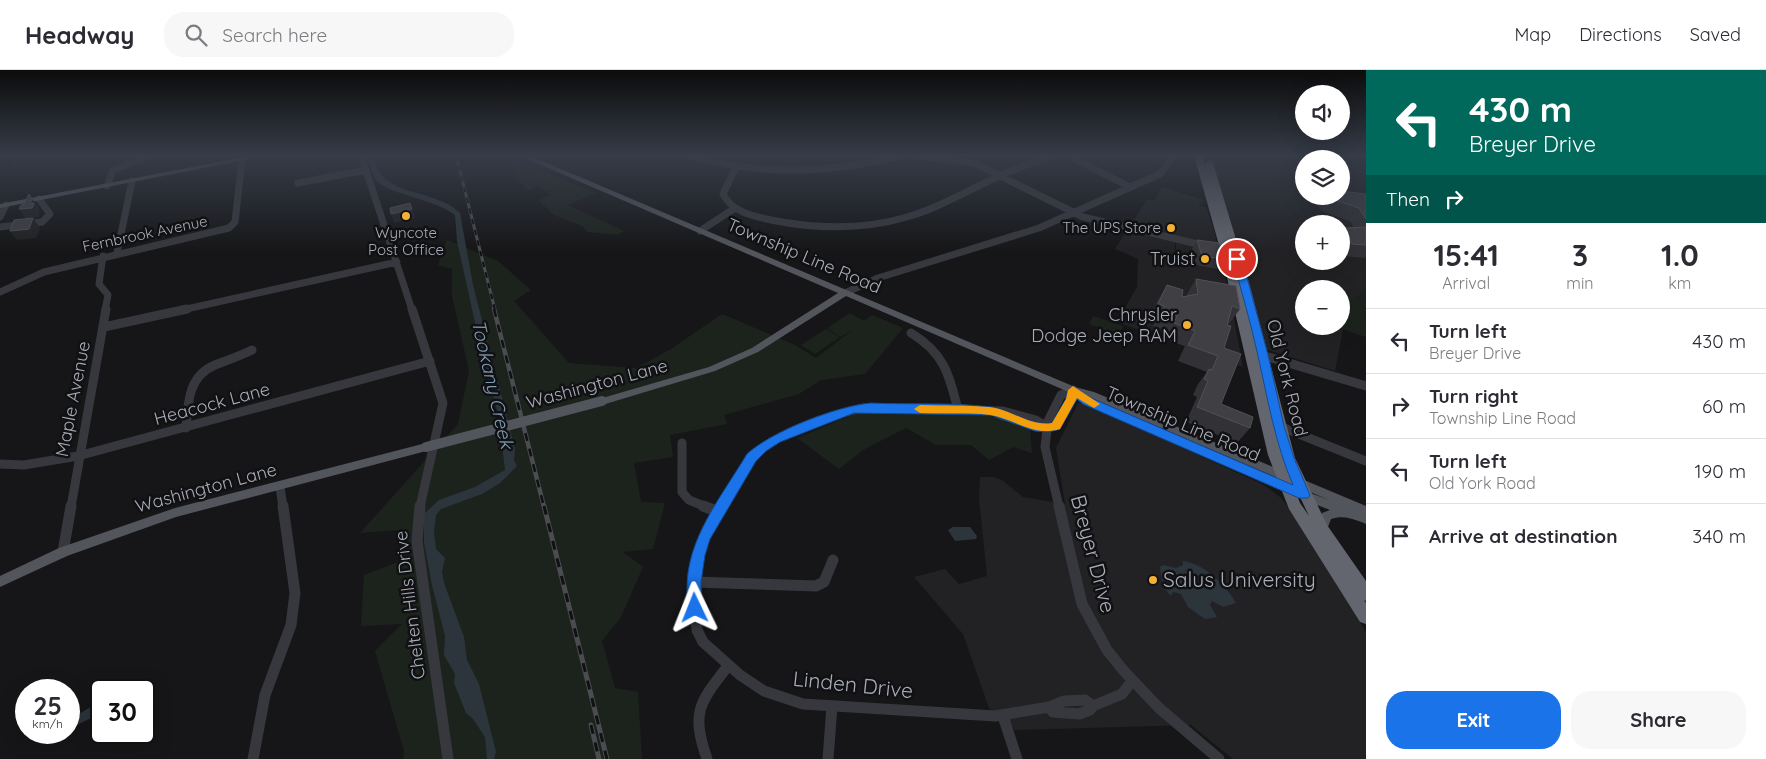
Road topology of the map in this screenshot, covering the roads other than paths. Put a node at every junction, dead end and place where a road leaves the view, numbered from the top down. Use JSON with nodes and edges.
{"nodes":[{"id":1,"x":101,"y":187,"type":"edge"},
{"id":2,"x":131,"y":187,"type":"edge"},
{"id":3,"x":239,"y":187,"type":"edge"},
{"id":4,"x":372,"y":187,"type":"edge"},
{"id":5,"x":597,"y":187,"type":"edge"},
{"id":6,"x":726,"y":187,"type":"edge"},
{"id":7,"x":974,"y":187,"type":"edge"},
{"id":8,"x":1024,"y":187,"type":"edge"},
{"id":9,"x":1130,"y":187,"type":"edge"},
{"id":10,"x":1207,"y":187,"type":"edge"},
{"id":11,"x":1212,"y":187,"type":"edge"},
{"id":12,"x":39,"y":199,"type":"junction"},
{"id":13,"x":3,"y":206,"type":"edge"},
{"id":14,"x":735,"y":208,"type":"junction"},
{"id":15,"x":1074,"y":213,"type":"junction"},
{"id":16,"x":0,"y":217,"type":"edge"},
{"id":17,"x":0,"y":227,"type":"edge"},
{"id":18,"x":700,"y":231,"type":"junction"},
{"id":19,"x":1223,"y":249,"type":"junction"},
{"id":20,"x":116,"y":253,"type":"junction"},
{"id":21,"x":104,"y":256,"type":"junction"},
{"id":22,"x":397,"y":262,"type":"junction"},
{"id":23,"x":0,"y":292,"type":"edge"},
{"id":24,"x":845,"y":293,"type":"junction"},
{"id":25,"x":1237,"y":297,"type":"junction"},
{"id":26,"x":1249,"y":300,"type":"junction"},
{"id":27,"x":830,"y":303,"type":"junction"},
{"id":28,"x":870,"y":303,"type":"junction"},
{"id":29,"x":104,"y":327,"type":"junction"},
{"id":30,"x":911,"y":333,"type":"dead end"},
{"id":31,"x":252,"y":350,"type":"dead end"},
{"id":32,"x":1257,"y":353,"type":"junction"},
{"id":33,"x":430,"y":361,"type":"junction"},
{"id":34,"x":1366,"y":386,"type":"edge"},
{"id":35,"x":1073,"y":390,"type":"junction"},
{"id":36,"x":958,"y":410,"type":"junction"},
{"id":37,"x":1278,"y":426,"type":"junction"},
{"id":38,"x":186,"y":428,"type":"junction"},
{"id":39,"x":1048,"y":428,"type":"junction"},
{"id":40,"x":682,"y":443,"type":"dead end"},
{"id":41,"x":78,"y":456,"type":"junction"},
{"id":42,"x":1366,"y":461,"type":"edge"},
{"id":43,"x":0,"y":464,"type":"edge"},
{"id":44,"x":1294,"y":486,"type":"junction"},
{"id":45,"x":280,"y":487,"type":"junction"},
{"id":46,"x":1366,"y":511,"type":"edge"},
{"id":47,"x":719,"y":512,"type":"junction"},
{"id":48,"x":1350,"y":513,"type":"junction"},
{"id":49,"x":1366,"y":519,"type":"edge"},
{"id":50,"x":1322,"y":529,"type":"junction"},
{"id":51,"x":63,"y":552,"type":"junction"},
{"id":52,"x":833,"y":560,"type":"dead end"},
{"id":53,"x":0,"y":582,"type":"edge"},
{"id":54,"x":694,"y":582,"type":"junction"},
{"id":55,"x":1366,"y":594,"type":"edge"},
{"id":56,"x":1365,"y":617,"type":"edge"},
{"id":57,"x":728,"y":666,"type":"junction"},
{"id":58,"x":1132,"y":681,"type":"junction"},
{"id":59,"x":832,"y":706,"type":"junction"},
{"id":60,"x":1003,"y":716,"type":"junction"},
{"id":61,"x":253,"y":759,"type":"edge"},
{"id":62,"x":448,"y":759,"type":"edge"},
{"id":63,"x":707,"y":759,"type":"edge"},
{"id":64,"x":828,"y":759,"type":"edge"},
{"id":65,"x":1017,"y":759,"type":"edge"},
{"id":66,"x":1219,"y":759,"type":"edge"}],
"edges":[{"from":1,"to":12,"type":"main road"},
{"from":2,"to":20,"type":"street"},
{"from":3,"to":20,"type":"street","name":"Fernbrook Avenue"},
{"from":4,"to":22,"type":"street","name":"Chelten Hills Drive"},
{"from":5,"to":18,"type":"main road","name":"Township Line Road"},
{"from":6,"to":14,"type":"street"},
{"from":7,"to":14,"type":"street"},
{"from":8,"to":15,"type":"street"},
{"from":9,"to":15,"type":"street","name":"Washington Lane"},
{"from":10,"to":19,"type":"highway","name":"Old York Road"},
{"from":11,"to":19,"type":"highway","name":"Old York Road"},
{"from":12,"to":13,"type":"main road"},
{"from":12,"to":17,"type":"street"},
{"from":13,"to":16,"type":"street"},
{"from":14,"to":18,"type":"street"},
{"from":15,"to":19,"type":"street"},
{"from":15,"to":24,"type":"street","name":"Washington Lane"},
{"from":18,"to":24,"type":"main road","name":"Township Line Road"},
{"from":19,"to":25,"type":"highway","name":"Old York Road"},
{"from":19,"to":26,"type":"highway","name":"Old York Road"},
{"from":20,"to":21,"type":"street","name":"Fernbrook Avenue"},
{"from":21,"to":23,"type":"street","name":"Fernbrook Avenue"},
{"from":21,"to":29,"type":"street","name":"Maple Avenue"},
{"from":22,"to":29,"type":"street"},
{"from":22,"to":33,"type":"street","name":"Chelten Hills Drive"},
{"from":24,"to":27,"type":"main road","name":"Washington Lane"},
{"from":24,"to":28,"type":"main road","name":"Township Line Road"},
{"from":25,"to":26,"type":"highway"},
{"from":25,"to":32,"type":"highway","name":"Old York Road"},
{"from":26,"to":32,"type":"highway","name":"Old York Road"},
{"from":27,"to":28,"type":"main road"},
{"from":27,"to":45,"type":"main road","name":"Washington Lane","bridge":true},
{"from":28,"to":35,"type":"main road","name":"Township Line Road"},
{"from":29,"to":41,"type":"street","name":"Maple Avenue"},
{"from":30,"to":36,"type":"street"},
{"from":31,"to":38,"type":"street"},
{"from":32,"to":34,"type":"street"},
{"from":32,"to":37,"type":"highway","name":"Old York Road"},
{"from":32,"to":44,"type":"highway","name":"Old York Road"},
{"from":33,"to":38,"type":"street","name":"Heacock Lane"},
{"from":33,"to":62,"type":"street","name":"Chelten Hills Drive"},
{"from":35,"to":39,"type":"street"},
{"from":35,"to":44,"type":"main road","name":"Township Line Road"},
{"from":36,"to":39,"type":"street","name":"Linden Drive"},
{"from":36,"to":47,"type":"street","name":"Linden Drive"},
{"from":37,"to":42,"type":"street"},
{"from":37,"to":44,"type":"highway","name":"Old York Road"},
{"from":38,"to":41,"type":"street","name":"Heacock Lane"},
{"from":39,"to":58,"type":"street","name":"Breyer Drive"},
{"from":40,"to":47,"type":"street"},
{"from":41,"to":43,"type":"street","name":"Heacock Lane"},
{"from":41,"to":51,"type":"street","name":"Maple Avenue"},
{"from":44,"to":46,"type":"main road","name":"Township Line Road"},
{"from":44,"to":48,"type":"main road","name":"Township Line Road"},
{"from":44,"to":50,"type":"highway","name":"Old York Road"},
{"from":44,"to":56,"type":"highway","name":"Old York Road"},
{"from":45,"to":51,"type":"main road","name":"Washington Lane"},
{"from":45,"to":61,"type":"street"},
{"from":47,"to":54,"type":"street","name":"Linden Drive"},
{"from":48,"to":49,"type":"main road","name":"Township Line Road"},
{"from":48,"to":50,"type":"main road"},
{"from":50,"to":55,"type":"highway","name":"Old York Road"},
{"from":51,"to":53,"type":"main road","name":"Washington Lane"},
{"from":52,"to":54,"type":"street"},
{"from":54,"to":57,"type":"street","name":"Linden Drive"},
{"from":57,"to":59,"type":"street","name":"Linden Drive"},
{"from":57,"to":63,"type":"street"},
{"from":58,"to":60,"type":"street","name":"Linden Drive"},
{"from":58,"to":66,"type":"street","name":"Breyer Drive"},
{"from":59,"to":60,"type":"street","name":"Linden Drive"},
{"from":59,"to":64,"type":"street"},
{"from":60,"to":65,"type":"street"}]}
